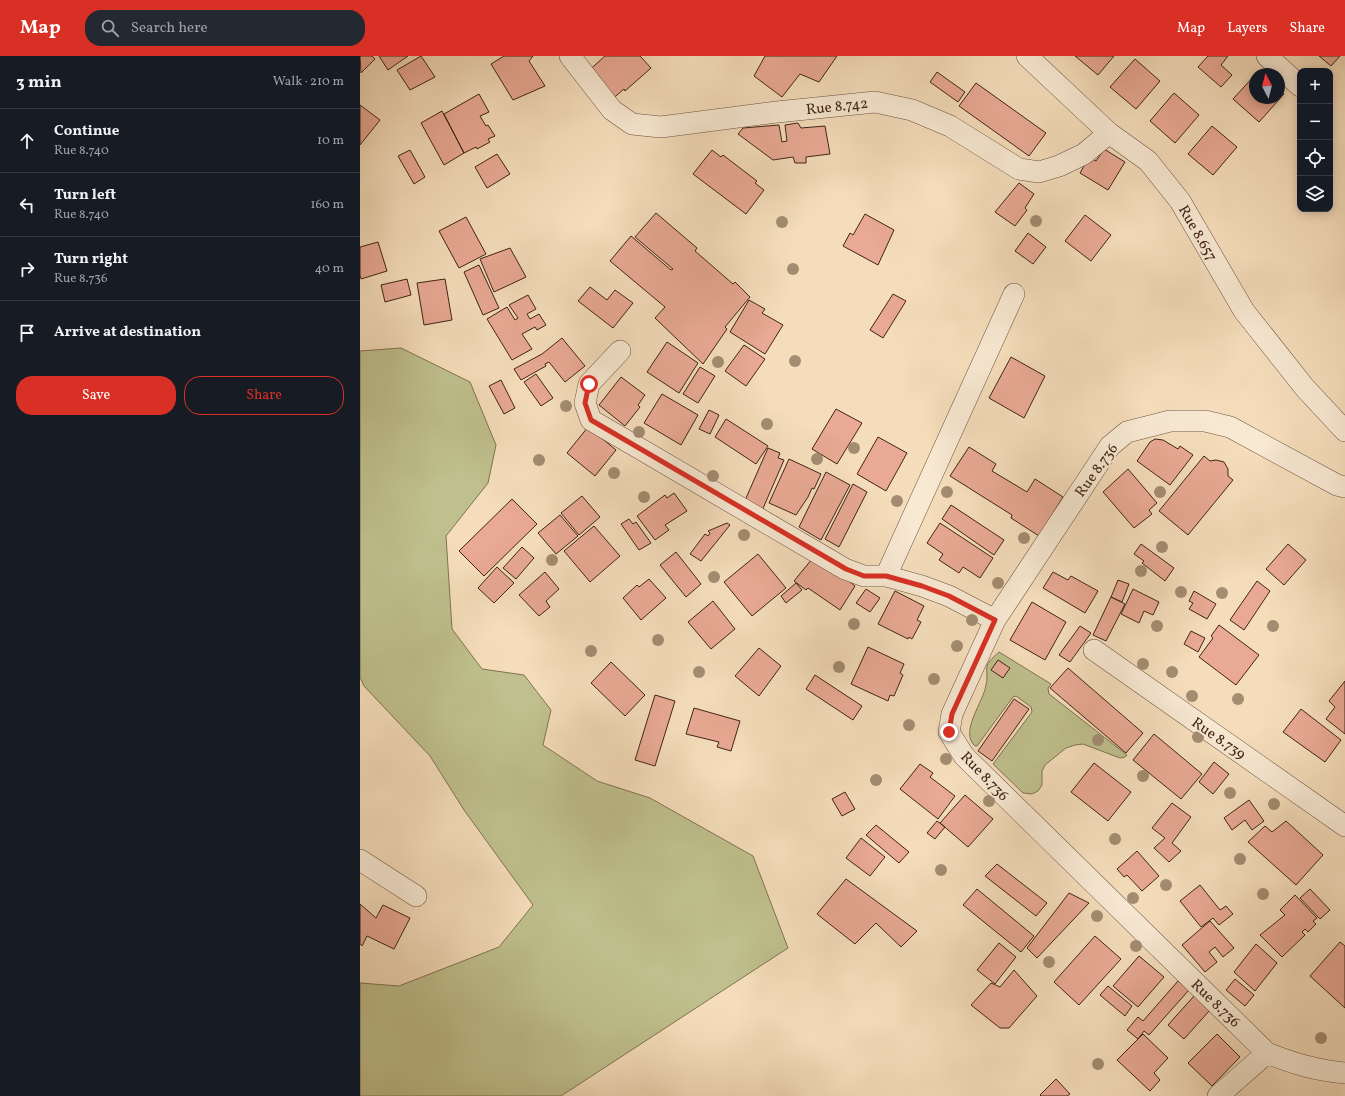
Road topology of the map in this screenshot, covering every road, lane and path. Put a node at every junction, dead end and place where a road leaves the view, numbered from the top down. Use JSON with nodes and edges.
{"nodes":[{"id":1,"x":570,"y":56,"type":"edge"},
{"id":2,"x":1027,"y":56,"type":"edge"},
{"id":3,"x":1267,"y":56,"type":"edge"},
{"id":4,"x":1297,"y":83,"type":"edge"},
{"id":5,"x":1109,"y":133,"type":"junction"},
{"id":6,"x":1014,"y":294,"type":"dead end"},
{"id":7,"x":620,"y":351,"type":"dead end"},
{"id":8,"x":1345,"y":431,"type":"edge"},
{"id":9,"x":1345,"y":487,"type":"edge"},
{"id":10,"x":886,"y":576,"type":"junction"},
{"id":11,"x":995,"y":620,"type":"junction"},
{"id":12,"x":1094,"y":650,"type":"dead end"},
{"id":13,"x":1345,"y":826,"type":"edge"},
{"id":14,"x":360,"y":860,"type":"edge"},
{"id":15,"x":416,"y":896,"type":"dead end"},
{"id":16,"x":1267,"y":1053,"type":"junction"},
{"id":17,"x":1345,"y":1073,"type":"edge"},
{"id":18,"x":1218,"y":1096,"type":"edge"}],
"edges":[{"from":1,"to":5,"type":"street","name":"Rue 8.742"},
{"from":2,"to":5,"type":"street","name":"Rue 8.657"},
{"from":3,"to":4,"type":"street"},
{"from":5,"to":8,"type":"street","name":"Rue 8.657"},
{"from":6,"to":10,"type":"street"},
{"from":7,"to":10,"type":"street"},
{"from":9,"to":11,"type":"street","name":"Rue 8.736"},
{"from":10,"to":11,"type":"street"},
{"from":11,"to":16,"type":"street","name":"Rue 8.736"},
{"from":12,"to":13,"type":"street","name":"Rue 8.739"},
{"from":14,"to":15,"type":"street"},
{"from":16,"to":17,"type":"street","name":"Rue 8.736"},
{"from":16,"to":18,"type":"street"}]}
